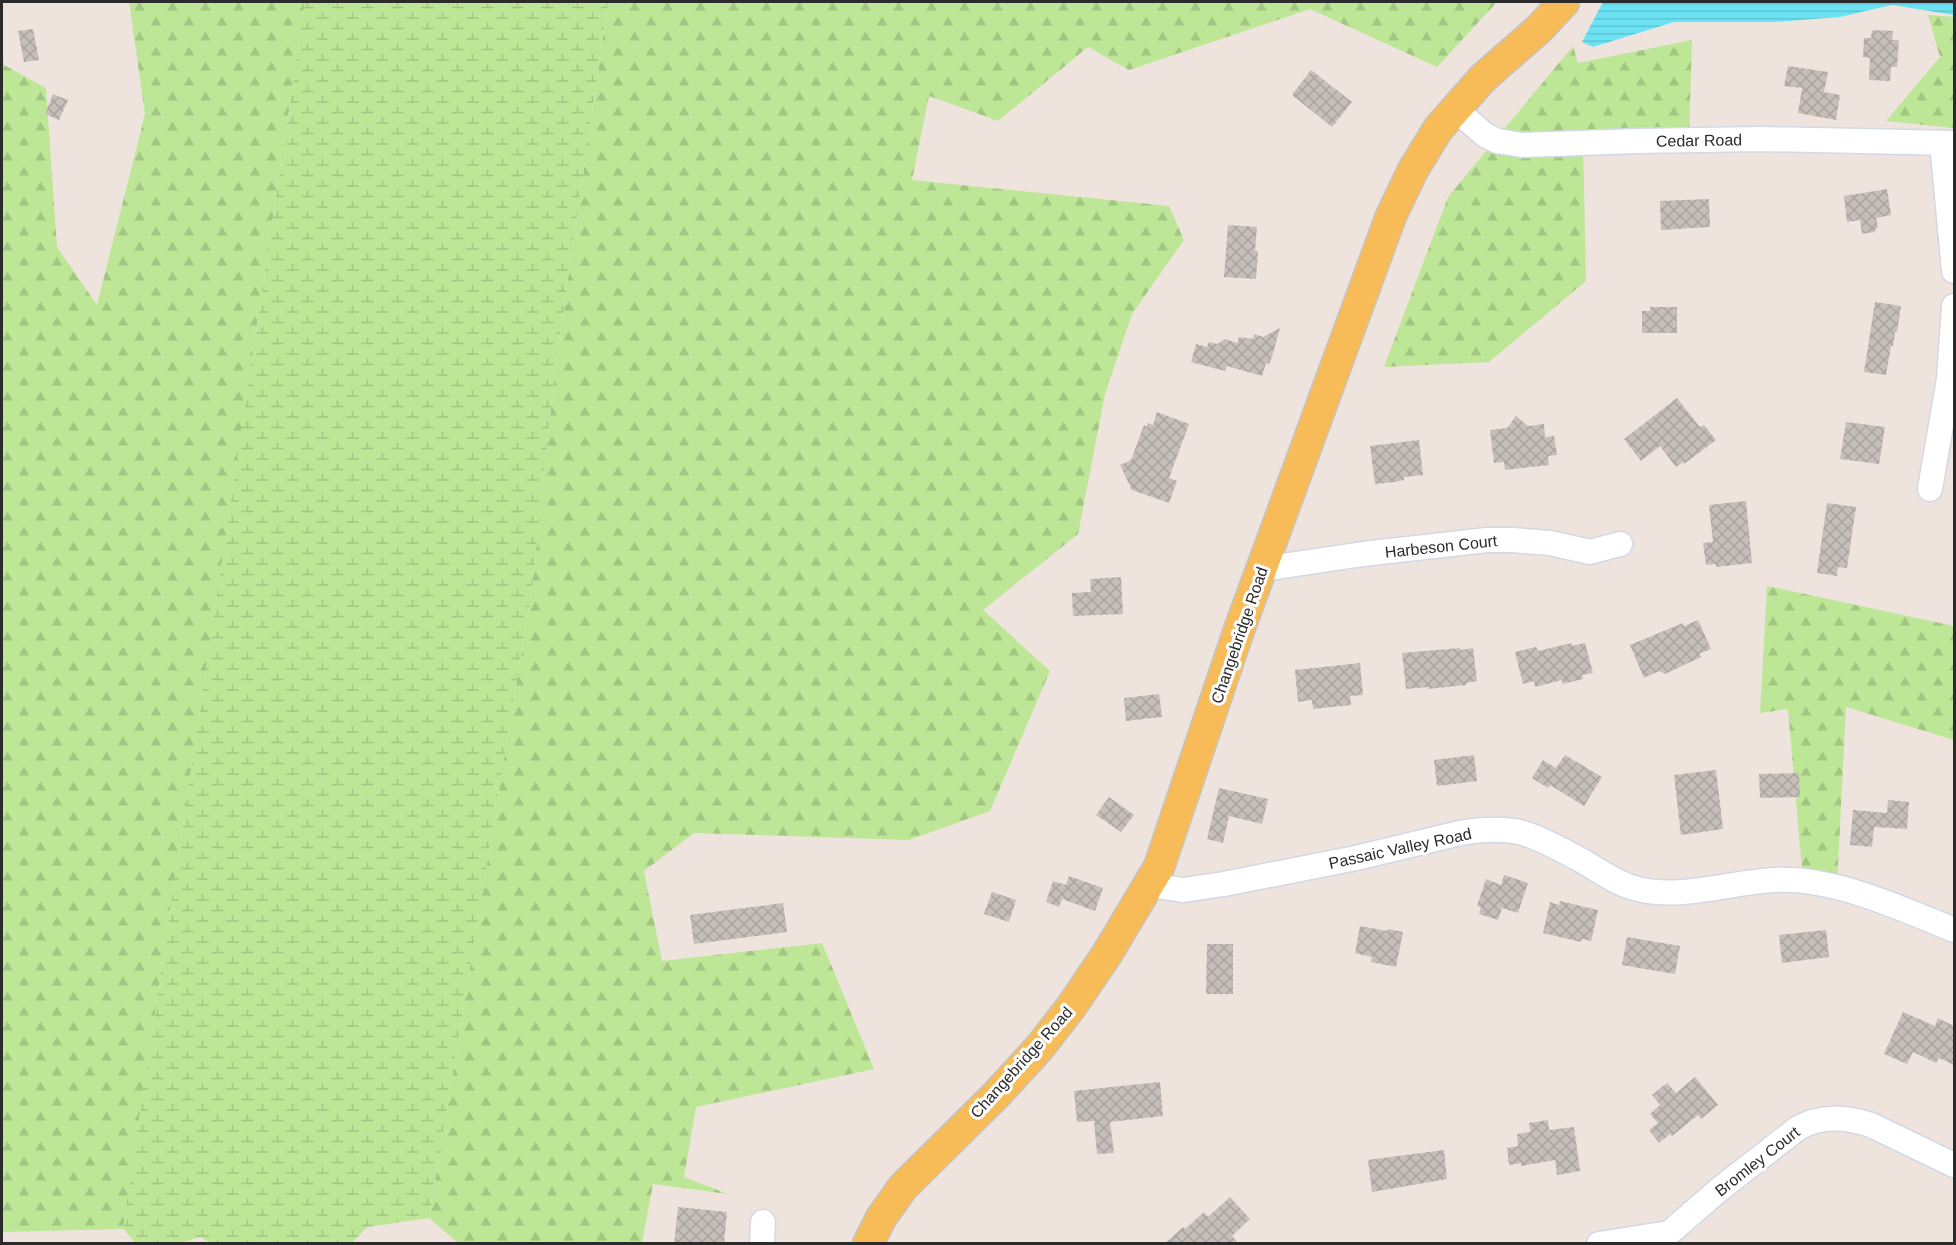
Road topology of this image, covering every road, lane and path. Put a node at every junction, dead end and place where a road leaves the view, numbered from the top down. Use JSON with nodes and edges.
{"nodes":[{"id":1,"x":1564,"y":2,"type":"edge"},
{"id":2,"x":1455,"y":109,"type":"junction"},
{"id":3,"x":1948,"y":143,"type":"edge"},
{"id":4,"x":1954,"y":271,"type":"edge"},
{"id":5,"x":1954,"y":306,"type":"edge"},
{"id":6,"x":1930,"y":489,"type":"dead end"},
{"id":7,"x":1620,"y":544,"type":"dead end"},
{"id":8,"x":1262,"y":569,"type":"junction"},
{"id":9,"x":1149,"y":885,"type":"junction"},
{"id":10,"x":1954,"y":930,"type":"edge"},
{"id":11,"x":1954,"y":1165,"type":"edge"},
{"id":12,"x":1673,"y":1237,"type":"edge"},
{"id":13,"x":868,"y":1244,"type":"edge"},
{"id":14,"x":1599,"y":1244,"type":"edge"}],
"edges":[{"from":1,"to":2,"type":"main road","name":"Changebridge Road"},
{"from":2,"to":3,"type":"street","name":"Cedar Road"},
{"from":2,"to":8,"type":"main road","name":"Changebridge Road"},
{"from":3,"to":4,"type":"street"},
{"from":5,"to":6,"type":"street"},
{"from":7,"to":8,"type":"street","name":"Harbeson Court"},
{"from":8,"to":9,"type":"main road","name":"Changebridge Road"},
{"from":9,"to":10,"type":"street","name":"Passaic Valley Road"},
{"from":9,"to":13,"type":"main road","name":"Changebridge Road"},
{"from":11,"to":12,"type":"street","name":"Bromley Court"},
{"from":12,"to":14,"type":"street","name":"Bromley Court"}]}
